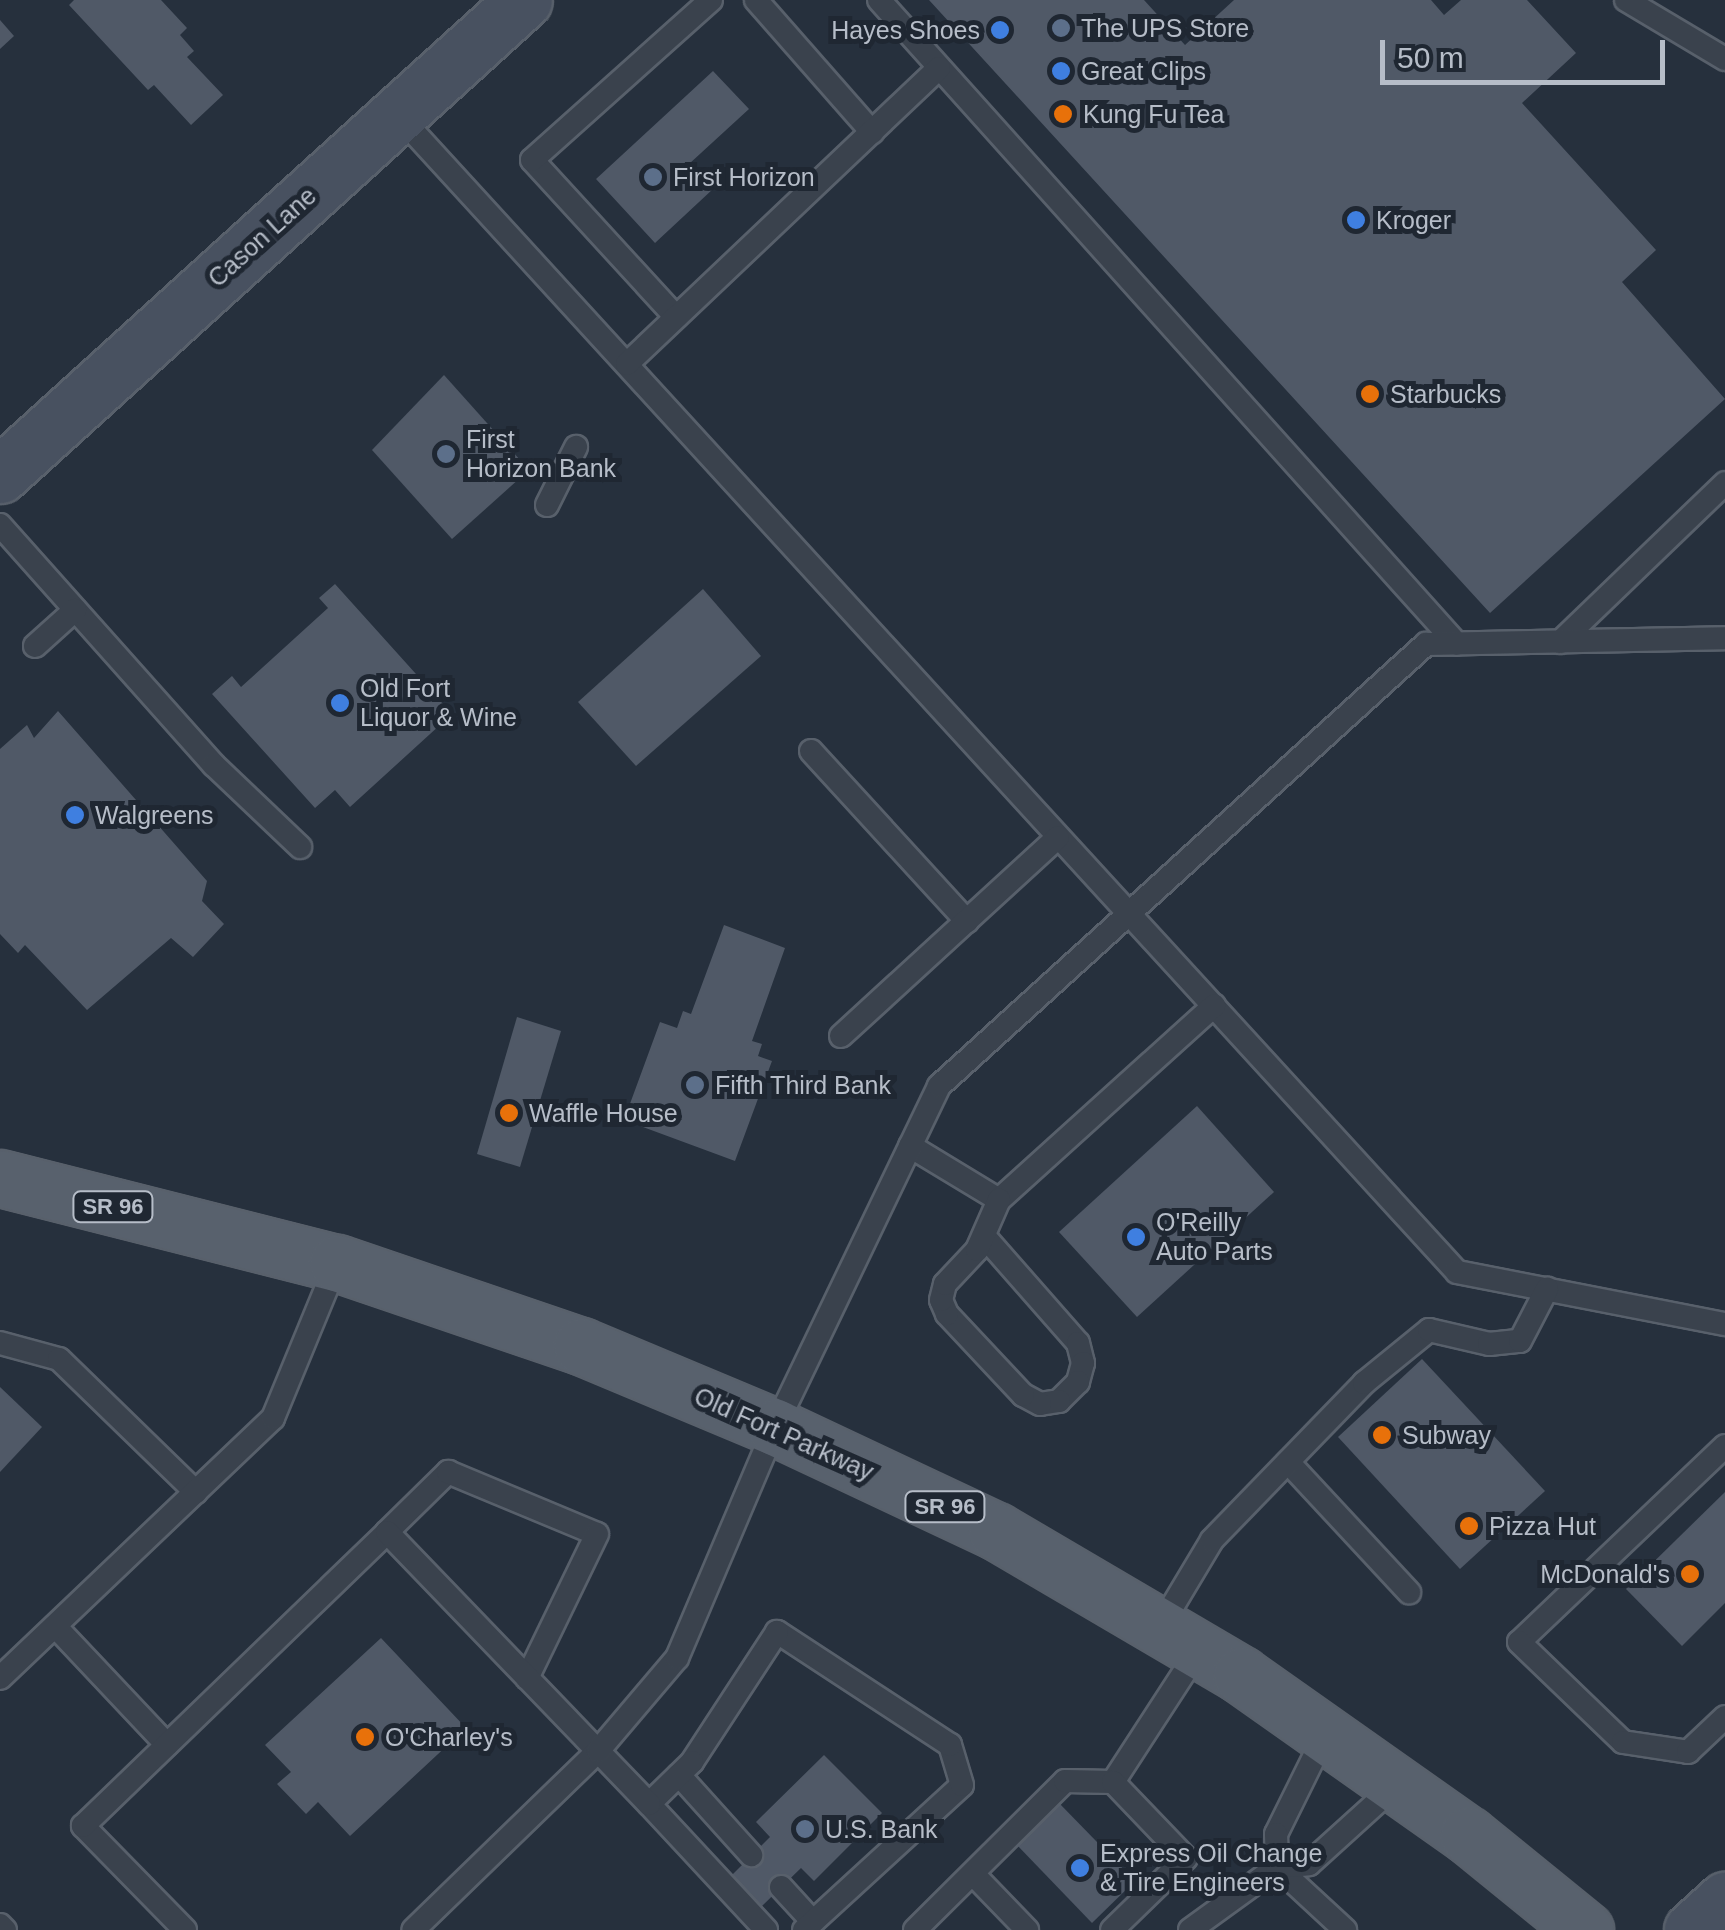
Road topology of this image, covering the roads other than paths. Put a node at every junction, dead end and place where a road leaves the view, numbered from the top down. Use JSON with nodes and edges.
{"nodes":[{"id":1,"x":524,"y":0,"type":"edge"},
{"id":2,"x":711,"y":0,"type":"edge"},
{"id":3,"x":756,"y":0,"type":"edge"},
{"id":4,"x":878,"y":0,"type":"edge"},
{"id":5,"x":1626,"y":0,"type":"edge"},
{"id":6,"x":1725,"y":59,"type":"edge"},
{"id":7,"x":939,"y":68,"type":"junction"},
{"id":8,"x":398,"y":114,"type":"junction"},
{"id":9,"x":872,"y":132,"type":"junction"},
{"id":10,"x":676,"y":317,"type":"junction"},
{"id":11,"x":627,"y":364,"type":"junction"},
{"id":12,"x":576,"y":447,"type":"dead end"},
{"id":13,"x":0,"y":475,"type":"edge"},
{"id":14,"x":1725,"y":483,"type":"edge"},
{"id":15,"x":547,"y":505,"type":"dead end"},
{"id":16,"x":0,"y":526,"type":"edge"},
{"id":17,"x":75,"y":610,"type":"junction"},
{"id":18,"x":1725,"y":638,"type":"edge"},
{"id":19,"x":1560,"y":642,"type":"junction"},
{"id":20,"x":1457,"y":644,"type":"junction"},
{"id":21,"x":35,"y":646,"type":"dead end"},
{"id":22,"x":811,"y":751,"type":"dead end"},
{"id":23,"x":1058,"y":837,"type":"junction"},
{"id":24,"x":300,"y":847,"type":"dead end"},
{"id":25,"x":1128,"y":914,"type":"junction"},
{"id":26,"x":966,"y":921,"type":"junction"},
{"id":27,"x":1214,"y":1006,"type":"junction"},
{"id":28,"x":840,"y":1036,"type":"dead end"},
{"id":29,"x":910,"y":1146,"type":"junction"},
{"id":30,"x":0,"y":1178,"type":"edge"},
{"id":31,"x":999,"y":1200,"type":"junction"},
{"id":32,"x":984,"y":1236,"type":"junction"},
{"id":33,"x":336,"y":1263,"type":"junction"},
{"id":34,"x":1547,"y":1289,"type":"junction"},
{"id":35,"x":1725,"y":1324,"type":"edge"},
{"id":36,"x":0,"y":1343,"type":"edge"},
{"id":37,"x":775,"y":1427,"type":"junction"},
{"id":38,"x":1725,"y":1446,"type":"edge"},
{"id":39,"x":1288,"y":1462,"type":"junction"},
{"id":40,"x":196,"y":1492,"type":"junction"},
{"id":41,"x":387,"y":1532,"type":"junction"},
{"id":42,"x":1408,"y":1592,"type":"dead end"},
{"id":43,"x":55,"y":1626,"type":"junction"},
{"id":44,"x":1179,"y":1639,"type":"junction"},
{"id":45,"x":0,"y":1678,"type":"edge"},
{"id":46,"x":527,"y":1678,"type":"junction"},
{"id":47,"x":1725,"y":1717,"type":"edge"},
{"id":48,"x":1325,"y":1735,"type":"junction"},
{"id":49,"x":167,"y":1744,"type":"junction"},
{"id":50,"x":598,"y":1752,"type":"junction"},
{"id":51,"x":678,"y":1776,"type":"junction"},
{"id":52,"x":1114,"y":1782,"type":"junction"},
{"id":53,"x":1395,"y":1786,"type":"junction"},
{"id":54,"x":650,"y":1804,"type":"junction"},
{"id":55,"x":751,"y":1856,"type":"dead end"},
{"id":56,"x":1277,"y":1867,"type":"junction"},
{"id":57,"x":973,"y":1874,"type":"junction"},
{"id":58,"x":781,"y":1887,"type":"dead end"},
{"id":59,"x":1725,"y":1900,"type":"edge"},
{"id":60,"x":808,"y":1926,"type":"edge"},
{"id":61,"x":1193,"y":1927,"type":"edge"},
{"id":62,"x":185,"y":1930,"type":"edge"},
{"id":63,"x":413,"y":1930,"type":"edge"},
{"id":64,"x":766,"y":1930,"type":"edge"},
{"id":65,"x":915,"y":1930,"type":"edge"},
{"id":66,"x":1027,"y":1930,"type":"edge"},
{"id":67,"x":1112,"y":1930,"type":"edge"},
{"id":68,"x":1345,"y":1930,"type":"edge"},
{"id":69,"x":1585,"y":1930,"type":"edge"},
{"id":70,"x":1692,"y":1930,"type":"edge"}],
"edges":[{"from":1,"to":8,"type":"street","name":"Cason Lane"},
{"from":2,"to":10,"type":"lane"},
{"from":3,"to":9,"type":"lane"},
{"from":4,"to":7,"type":"lane"},
{"from":5,"to":6,"type":"lane"},
{"from":7,"to":9,"type":"lane"},
{"from":7,"to":20,"type":"lane"},
{"from":8,"to":11,"type":"lane"},
{"from":8,"to":13,"type":"street","name":"Cason Lane"},
{"from":9,"to":10,"type":"lane"},
{"from":10,"to":11,"type":"lane"},
{"from":11,"to":23,"type":"lane"},
{"from":12,"to":15,"type":"lane"},
{"from":14,"to":19,"type":"lane"},
{"from":16,"to":17,"type":"lane"},
{"from":17,"to":21,"type":"lane"},
{"from":17,"to":24,"type":"lane"},
{"from":18,"to":19,"type":"lane"},
{"from":19,"to":20,"type":"lane"},
{"from":20,"to":25,"type":"lane"},
{"from":22,"to":26,"type":"lane"},
{"from":23,"to":25,"type":"lane"},
{"from":23,"to":26,"type":"lane"},
{"from":25,"to":27,"type":"lane"},
{"from":25,"to":29,"type":"lane"},
{"from":26,"to":28,"type":"lane"},
{"from":27,"to":31,"type":"lane"},
{"from":27,"to":34,"type":"lane"},
{"from":29,"to":31,"type":"lane"},
{"from":29,"to":37,"type":"lane"},
{"from":30,"to":33,"type":"main road","name":"Old Fort Parkway","number":"SR 96"},
{"from":31,"to":32,"type":"lane"},
{"from":32,"to":32,"type":"lane"},
{"from":33,"to":37,"type":"main road","name":"Old Fort Parkway","number":"SR 96"},
{"from":33,"to":40,"type":"lane"},
{"from":34,"to":35,"type":"lane"},
{"from":34,"to":39,"type":"lane"},
{"from":36,"to":40,"type":"lane"},
{"from":37,"to":44,"type":"main road","name":"Old Fort Parkway","number":"SR 96"},
{"from":37,"to":50,"type":"lane"},
{"from":38,"to":47,"type":"lane"},
{"from":39,"to":42,"type":"lane"},
{"from":39,"to":44,"type":"lane"},
{"from":40,"to":43,"type":"lane"},
{"from":41,"to":46,"type":"lane"},
{"from":41,"to":46,"type":"lane"},
{"from":41,"to":49,"type":"lane"},
{"from":43,"to":45,"type":"lane"},
{"from":43,"to":49,"type":"lane"},
{"from":44,"to":48,"type":"main road","name":"Old Fort Parkway","number":"SR 96"},
{"from":44,"to":52,"type":"lane"},
{"from":46,"to":50,"type":"lane"},
{"from":48,"to":53,"type":"main road","name":"Old Fort Parkway","number":"SR 96"},
{"from":48,"to":56,"type":"lane"},
{"from":49,"to":62,"type":"lane"},
{"from":50,"to":54,"type":"lane"},
{"from":50,"to":63,"type":"lane"},
{"from":51,"to":54,"type":"lane"},
{"from":51,"to":55,"type":"lane"},
{"from":51,"to":60,"type":"lane"},
{"from":52,"to":57,"type":"lane"},
{"from":52,"to":67,"type":"lane"},
{"from":53,"to":56,"type":"lane"},
{"from":53,"to":69,"type":"main road","name":"Old Fort Parkway","number":"SR 96"},
{"from":54,"to":64,"type":"lane"},
{"from":56,"to":61,"type":"lane"},
{"from":56,"to":68,"type":"lane"},
{"from":57,"to":65,"type":"lane"},
{"from":57,"to":66,"type":"lane"},
{"from":58,"to":60,"type":"lane"},
{"from":59,"to":70,"type":"street"}]}
